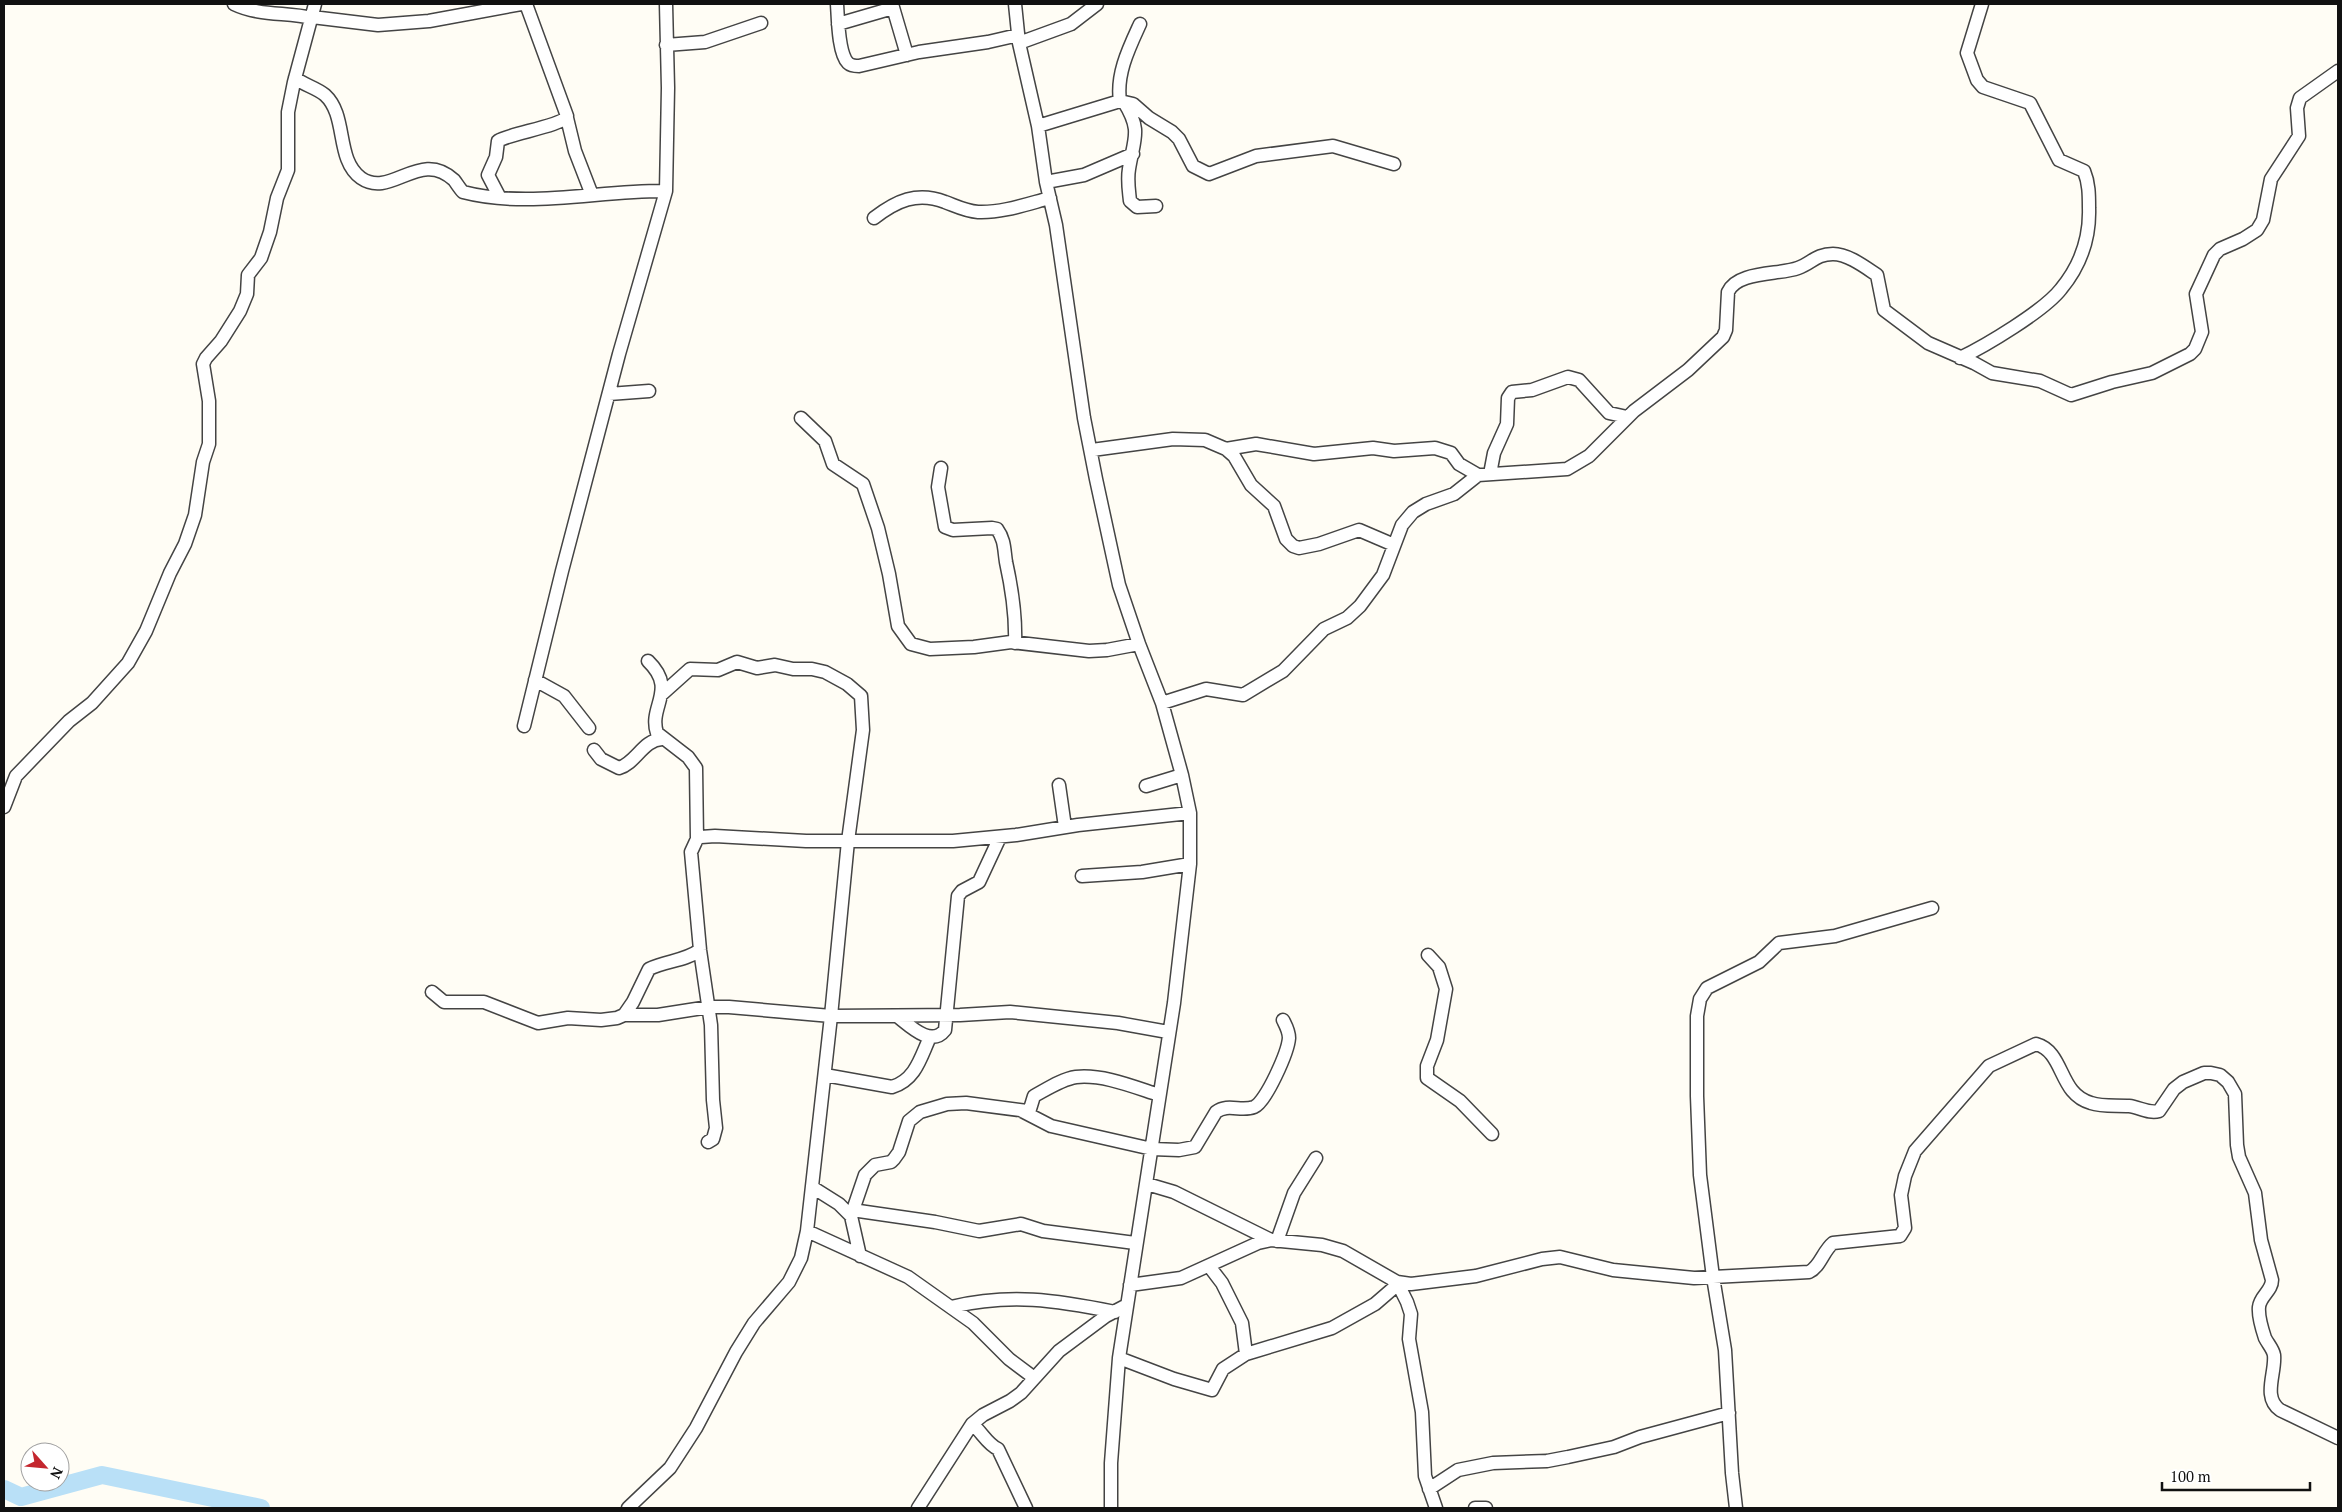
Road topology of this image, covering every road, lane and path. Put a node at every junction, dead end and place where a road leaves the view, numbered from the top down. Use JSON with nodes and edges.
{"nodes":[{"id":1,"x":234,"y":4,"type":"edge"},
{"id":2,"x":316,"y":4,"type":"edge"},
{"id":3,"x":520,"y":4,"type":"edge"},
{"id":4,"x":526,"y":4,"type":"edge"},
{"id":5,"x":666,"y":4,"type":"edge"},
{"id":6,"x":837,"y":4,"type":"edge"},
{"id":7,"x":1015,"y":4,"type":"edge"},
{"id":8,"x":1097,"y":4,"type":"edge"},
{"id":9,"x":1982,"y":4,"type":"edge"},
{"id":10,"x":893,"y":6,"type":"edge"},
{"id":11,"x":312,"y":18,"type":"junction"},
{"id":12,"x":761,"y":23,"type":"dead end"},
{"id":13,"x":838,"y":24,"type":"junction"},
{"id":14,"x":1140,"y":24,"type":"dead end"},
{"id":15,"x":1019,"y":39,"type":"junction"},
{"id":16,"x":666,"y":45,"type":"junction"},
{"id":17,"x":907,"y":55,"type":"junction"},
{"id":18,"x":2338,"y":72,"type":"edge"},
{"id":19,"x":295,"y":78,"type":"junction"},
{"id":20,"x":1122,"y":101,"type":"junction"},
{"id":21,"x":567,"y":118,"type":"junction"},
{"id":22,"x":1038,"y":126,"type":"junction"},
{"id":23,"x":1132,"y":154,"type":"junction"},
{"id":24,"x":1394,"y":164,"type":"dead end"},
{"id":25,"x":1046,"y":182,"type":"junction"},
{"id":26,"x":666,"y":191,"type":"junction"},
{"id":27,"x":592,"y":196,"type":"junction"},
{"id":28,"x":500,"y":198,"type":"junction"},
{"id":29,"x":1050,"y":198,"type":"junction"},
{"id":30,"x":1156,"y":206,"type":"dead end"},
{"id":31,"x":874,"y":218,"type":"dead end"},
{"id":32,"x":1960,"y":358,"type":"junction"},
{"id":33,"x":650,"y":391,"type":"dead end"},
{"id":34,"x":609,"y":394,"type":"junction"},
{"id":35,"x":1627,"y":417,"type":"junction"},
{"id":36,"x":801,"y":418,"type":"dead end"},
{"id":37,"x":1226,"y":449,"type":"junction"},
{"id":38,"x":1092,"y":450,"type":"junction"},
{"id":39,"x":941,"y":468,"type":"dead end"},
{"id":40,"x":1484,"y":474,"type":"junction"},
{"id":41,"x":1394,"y":545,"type":"junction"},
{"id":42,"x":1015,"y":643,"type":"junction"},
{"id":43,"x":1139,"y":644,"type":"junction"},
{"id":44,"x":648,"y":661,"type":"dead end"},
{"id":45,"x":535,"y":680,"type":"junction"},
{"id":46,"x":661,"y":695,"type":"junction"},
{"id":47,"x":1162,"y":703,"type":"junction"},
{"id":48,"x":524,"y":726,"type":"dead end"},
{"id":49,"x":589,"y":728,"type":"dead end"},
{"id":50,"x":662,"y":739,"type":"junction"},
{"id":51,"x":594,"y":750,"type":"dead end"},
{"id":52,"x":1182,"y":775,"type":"junction"},
{"id":53,"x":1058,"y":785,"type":"dead end"},
{"id":54,"x":1146,"y":786,"type":"dead end"},
{"id":55,"x":4,"y":807,"type":"edge"},
{"id":56,"x":1190,"y":813,"type":"junction"},
{"id":57,"x":1065,"y":827,"type":"junction"},
{"id":58,"x":1000,"y":837,"type":"junction"},
{"id":59,"x":697,"y":839,"type":"junction"},
{"id":60,"x":848,"y":842,"type":"junction"},
{"id":61,"x":1190,"y":864,"type":"junction"},
{"id":62,"x":1082,"y":876,"type":"dead end"},
{"id":63,"x":1932,"y":908,"type":"dead end"},
{"id":64,"x":700,"y":950,"type":"junction"},
{"id":65,"x":1428,"y":955,"type":"dead end"},
{"id":66,"x":432,"y":992,"type":"dead end"},
{"id":67,"x":709,"y":1007,"type":"junction"},
{"id":68,"x":624,"y":1015,"type":"junction"},
{"id":69,"x":948,"y":1015,"type":"junction"},
{"id":70,"x":832,"y":1016,"type":"junction"},
{"id":71,"x":897,"y":1016,"type":"junction"},
{"id":72,"x":1283,"y":1020,"type":"dead end"},
{"id":73,"x":1168,"y":1032,"type":"junction"},
{"id":74,"x":930,"y":1037,"type":"junction"},
{"id":75,"x":825,"y":1075,"type":"junction"},
{"id":76,"x":1159,"y":1094,"type":"junction"},
{"id":77,"x":1022,"y":1112,"type":"junction"},
{"id":78,"x":1492,"y":1134,"type":"dead end"},
{"id":79,"x":708,"y":1142,"type":"dead end"},
{"id":80,"x":1152,"y":1149,"type":"junction"},
{"id":81,"x":1316,"y":1158,"type":"dead end"},
{"id":82,"x":1147,"y":1184,"type":"junction"},
{"id":83,"x":812,"y":1187,"type":"junction"},
{"id":84,"x":852,"y":1213,"type":"junction"},
{"id":85,"x":807,"y":1231,"type":"junction"},
{"id":86,"x":1274,"y":1240,"type":"junction"},
{"id":87,"x":1135,"y":1242,"type":"junction"},
{"id":88,"x":860,"y":1256,"type":"junction"},
{"id":89,"x":1209,"y":1266,"type":"junction"},
{"id":90,"x":1713,"y":1277,"type":"junction"},
{"id":91,"x":1397,"y":1283,"type":"junction"},
{"id":92,"x":1130,"y":1285,"type":"junction"},
{"id":93,"x":1127,"y":1305,"type":"junction"},
{"id":94,"x":951,"y":1307,"type":"junction"},
{"id":95,"x":1114,"y":1312,"type":"junction"},
{"id":96,"x":1246,"y":1354,"type":"junction"},
{"id":97,"x":1119,"y":1358,"type":"junction"},
{"id":98,"x":1033,"y":1377,"type":"junction"},
{"id":99,"x":1729,"y":1413,"type":"junction"},
{"id":100,"x":972,"y":1424,"type":"junction"},
{"id":101,"x":2338,"y":1438,"type":"edge"},
{"id":102,"x":1429,"y":1489,"type":"junction"},
{"id":103,"x":628,"y":1508,"type":"edge"},
{"id":104,"x":918,"y":1508,"type":"edge"},
{"id":105,"x":1026,"y":1508,"type":"edge"},
{"id":106,"x":1111,"y":1508,"type":"edge"},
{"id":107,"x":1436,"y":1508,"type":"edge"},
{"id":108,"x":1475,"y":1508,"type":"edge"},
{"id":109,"x":1486,"y":1508,"type":"edge"},
{"id":110,"x":1736,"y":1508,"type":"edge"}],
"edges":[{"from":1,"to":11,"type":"street"},
{"from":2,"to":11,"type":"street"},
{"from":3,"to":11,"type":"street"},
{"from":4,"to":21,"type":"street"},
{"from":5,"to":16,"type":"street"},
{"from":6,"to":13,"type":"street"},
{"from":7,"to":15,"type":"street"},
{"from":8,"to":15,"type":"street"},
{"from":9,"to":32,"type":"street"},
{"from":10,"to":13,"type":"street"},
{"from":10,"to":17,"type":"street"},
{"from":11,"to":19,"type":"street"},
{"from":12,"to":16,"type":"street"},
{"from":13,"to":17,"type":"street"},
{"from":14,"to":20,"type":"street"},
{"from":15,"to":17,"type":"street"},
{"from":15,"to":22,"type":"street"},
{"from":16,"to":26,"type":"street"},
{"from":18,"to":32,"type":"street"},
{"from":19,"to":28,"type":"street"},
{"from":19,"to":55,"type":"street"},
{"from":20,"to":22,"type":"street"},
{"from":20,"to":23,"type":"street"},
{"from":20,"to":24,"type":"street"},
{"from":21,"to":27,"type":"street"},
{"from":21,"to":28,"type":"street"},
{"from":22,"to":25,"type":"street"},
{"from":23,"to":25,"type":"street"},
{"from":23,"to":30,"type":"street"},
{"from":25,"to":29,"type":"street"},
{"from":26,"to":27,"type":"street"},
{"from":26,"to":34,"type":"street"},
{"from":27,"to":28,"type":"street"},
{"from":29,"to":31,"type":"street"},
{"from":29,"to":38,"type":"street"},
{"from":32,"to":35,"type":"street"},
{"from":33,"to":34,"type":"street"},
{"from":34,"to":45,"type":"street"},
{"from":35,"to":40,"type":"street"},
{"from":35,"to":40,"type":"street"},
{"from":36,"to":42,"type":"street"},
{"from":37,"to":38,"type":"street"},
{"from":37,"to":40,"type":"street"},
{"from":37,"to":41,"type":"street"},
{"from":38,"to":43,"type":"street"},
{"from":39,"to":42,"type":"street"},
{"from":40,"to":41,"type":"street"},
{"from":41,"to":47,"type":"street"},
{"from":42,"to":43,"type":"street"},
{"from":43,"to":47,"type":"street"},
{"from":44,"to":46,"type":"street"},
{"from":45,"to":48,"type":"street"},
{"from":45,"to":49,"type":"street"},
{"from":46,"to":50,"type":"street"},
{"from":46,"to":60,"type":"street"},
{"from":47,"to":52,"type":"street"},
{"from":50,"to":51,"type":"street"},
{"from":50,"to":59,"type":"street"},
{"from":52,"to":54,"type":"street"},
{"from":52,"to":56,"type":"street"},
{"from":53,"to":57,"type":"street"},
{"from":56,"to":57,"type":"street"},
{"from":56,"to":61,"type":"street"},
{"from":57,"to":58,"type":"street"},
{"from":58,"to":60,"type":"street"},
{"from":58,"to":69,"type":"street"},
{"from":59,"to":60,"type":"street"},
{"from":59,"to":64,"type":"street"},
{"from":60,"to":70,"type":"street"},
{"from":61,"to":62,"type":"street"},
{"from":61,"to":73,"type":"street"},
{"from":63,"to":90,"type":"street"},
{"from":64,"to":67,"type":"street"},
{"from":64,"to":68,"type":"street"},
{"from":65,"to":78,"type":"street"},
{"from":66,"to":68,"type":"street"},
{"from":67,"to":68,"type":"street"},
{"from":67,"to":70,"type":"street"},
{"from":67,"to":79,"type":"street"},
{"from":69,"to":71,"type":"street"},
{"from":69,"to":73,"type":"street"},
{"from":69,"to":74,"type":"street"},
{"from":70,"to":71,"type":"street"},
{"from":70,"to":75,"type":"street"},
{"from":71,"to":74,"type":"street"},
{"from":72,"to":80,"type":"street"},
{"from":73,"to":76,"type":"street"},
{"from":74,"to":75,"type":"street"},
{"from":75,"to":83,"type":"street"},
{"from":76,"to":77,"type":"street"},
{"from":76,"to":80,"type":"street"},
{"from":77,"to":80,"type":"street"},
{"from":77,"to":84,"type":"street"},
{"from":80,"to":82,"type":"street"},
{"from":81,"to":86,"type":"street"},
{"from":82,"to":86,"type":"street"},
{"from":82,"to":87,"type":"street"},
{"from":83,"to":84,"type":"street"},
{"from":83,"to":85,"type":"street"},
{"from":84,"to":87,"type":"street"},
{"from":84,"to":88,"type":"street"},
{"from":85,"to":88,"type":"street"},
{"from":85,"to":103,"type":"street"},
{"from":86,"to":89,"type":"street"},
{"from":86,"to":91,"type":"street"},
{"from":87,"to":92,"type":"street"},
{"from":88,"to":94,"type":"street"},
{"from":89,"to":92,"type":"street"},
{"from":89,"to":96,"type":"street"},
{"from":90,"to":91,"type":"street"},
{"from":90,"to":99,"type":"street"},
{"from":90,"to":101,"type":"street"},
{"from":91,"to":96,"type":"street"},
{"from":91,"to":102,"type":"street"},
{"from":92,"to":93,"type":"street"},
{"from":93,"to":95,"type":"street"},
{"from":93,"to":97,"type":"street"},
{"from":94,"to":95,"type":"street"},
{"from":94,"to":98,"type":"street"},
{"from":95,"to":98,"type":"street"},
{"from":96,"to":97,"type":"street"},
{"from":97,"to":106,"type":"street"},
{"from":98,"to":100,"type":"street"},
{"from":99,"to":102,"type":"street"},
{"from":99,"to":110,"type":"street"},
{"from":100,"to":104,"type":"street"},
{"from":100,"to":105,"type":"street"},
{"from":102,"to":107,"type":"street"},
{"from":108,"to":109,"type":"street"}]}
